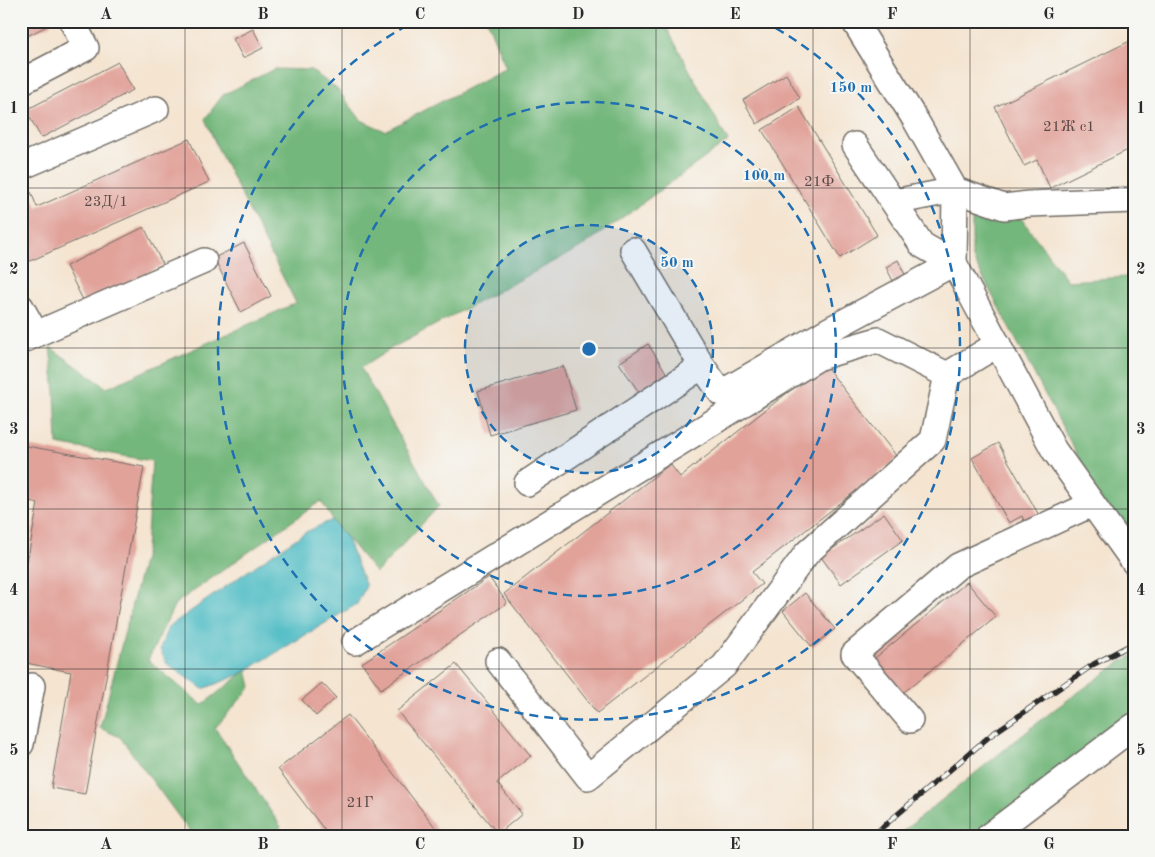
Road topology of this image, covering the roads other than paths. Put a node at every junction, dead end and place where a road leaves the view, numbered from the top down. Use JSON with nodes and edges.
{"nodes":[{"id":1,"x":72,"y":21,"type":"edge"},
{"id":2,"x":854,"y":21,"type":"edge"},
{"id":3,"x":21,"y":82,"type":"edge"},
{"id":4,"x":156,"y":109,"type":"dead end"},
{"id":5,"x":855,"y":145,"type":"dead end"},
{"id":6,"x":21,"y":168,"type":"edge"},
{"id":7,"x":955,"y":190,"type":"junction"},
{"id":8,"x":1134,"y":200,"type":"edge"},
{"id":9,"x":894,"y":202,"type":"junction"},
{"id":10,"x":633,"y":250,"type":"dead end"},
{"id":11,"x":204,"y":262,"type":"dead end"},
{"id":12,"x":954,"y":263,"type":"junction"},
{"id":13,"x":21,"y":307,"type":"edge"},
{"id":14,"x":29,"y":337,"type":"edge"},
{"id":15,"x":998,"y":344,"type":"junction"},
{"id":16,"x":702,"y":366,"type":"junction"},
{"id":17,"x":947,"y":375,"type":"junction"},
{"id":18,"x":527,"y":483,"type":"dead end"},
{"id":19,"x":1092,"y":504,"type":"junction"},
{"id":20,"x":1134,"y":562,"type":"edge"},
{"id":21,"x":355,"y":642,"type":"dead end"},
{"id":22,"x":498,"y":661,"type":"dead end"},
{"id":23,"x":32,"y":686,"type":"dead end"},
{"id":24,"x":910,"y":720,"type":"dead end"},
{"id":25,"x":1134,"y":726,"type":"edge"},
{"id":26,"x":21,"y":744,"type":"edge"},
{"id":27,"x":989,"y":836,"type":"edge"}],
"edges":[{"from":1,"to":3,"type":"lane"},
{"from":2,"to":7,"type":"lane"},
{"from":4,"to":6,"type":"lane"},
{"from":5,"to":9,"type":"lane"},
{"from":7,"to":8,"type":"lane"},
{"from":7,"to":9,"type":"lane"},
{"from":7,"to":12,"type":"lane"},
{"from":9,"to":12,"type":"lane"},
{"from":10,"to":16,"type":"lane"},
{"from":11,"to":14,"type":"lane"},
{"from":12,"to":15,"type":"lane"},
{"from":12,"to":16,"type":"lane"},
{"from":13,"to":14,"type":"lane"},
{"from":15,"to":17,"type":"lane"},
{"from":15,"to":19,"type":"lane"},
{"from":16,"to":18,"type":"lane"},
{"from":17,"to":21,"type":"lane"},
{"from":17,"to":22,"type":"lane"},
{"from":19,"to":20,"type":"lane"},
{"from":19,"to":24,"type":"lane"},
{"from":23,"to":26,"type":"lane"},
{"from":25,"to":27,"type":"lane"}]}
